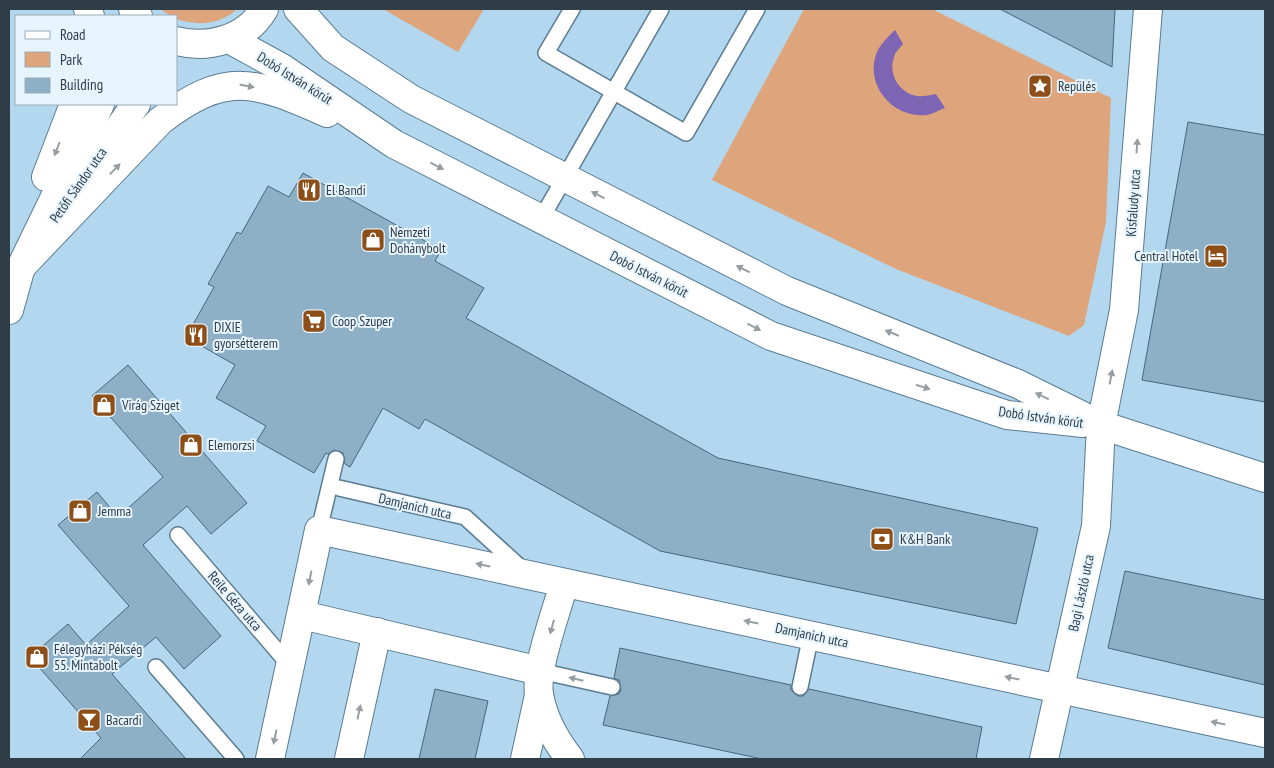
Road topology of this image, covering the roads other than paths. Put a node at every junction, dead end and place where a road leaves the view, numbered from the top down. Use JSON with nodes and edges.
{"nodes":[{"id":1,"x":264,"y":9,"type":"edge"},
{"id":2,"x":298,"y":9,"type":"edge"},
{"id":3,"x":572,"y":9,"type":"edge"},
{"id":4,"x":661,"y":9,"type":"edge"},
{"id":5,"x":756,"y":9,"type":"edge"},
{"id":6,"x":1148,"y":9,"type":"edge"},
{"id":7,"x":230,"y":39,"type":"junction"},
{"id":8,"x":181,"y":48,"type":"edge"},
{"id":9,"x":613,"y":92,"type":"junction"},
{"id":10,"x":74,"y":105,"type":"edge"},
{"id":11,"x":100,"y":105,"type":"edge"},
{"id":12,"x":135,"y":105,"type":"edge"},
{"id":13,"x":394,"y":144,"type":"junction"},
{"id":14,"x":565,"y":178,"type":"junction"},
{"id":15,"x":541,"y":219,"type":"junction"},
{"id":16,"x":21,"y":267,"type":"junction"},
{"id":17,"x":9,"y":310,"type":"edge"},
{"id":18,"x":1102,"y":425,"type":"junction"},
{"id":19,"x":336,"y":459,"type":"dead end"},
{"id":20,"x":1265,"y":478,"type":"edge"},
{"id":21,"x":339,"y":488,"type":"dead end"},
{"id":22,"x":319,"y":530,"type":"junction"},
{"id":23,"x":178,"y":535,"type":"dead end"},
{"id":24,"x":529,"y":575,"type":"junction"},
{"id":25,"x":564,"y":583,"type":"junction"},
{"id":26,"x":302,"y":615,"type":"junction"},
{"id":27,"x":377,"y":632,"type":"junction"},
{"id":28,"x":810,"y":635,"type":"junction"},
{"id":29,"x":156,"y":667,"type":"dead end"},
{"id":30,"x":290,"y":667,"type":"junction"},
{"id":31,"x":540,"y":682,"type":"junction"},
{"id":32,"x":612,"y":687,"type":"dead end"},
{"id":33,"x":800,"y":687,"type":"dead end"},
{"id":34,"x":1060,"y":689,"type":"junction"},
{"id":35,"x":1265,"y":733,"type":"edge"},
{"id":36,"x":236,"y":759,"type":"edge"},
{"id":37,"x":270,"y":759,"type":"edge"},
{"id":38,"x":349,"y":759,"type":"edge"},
{"id":39,"x":525,"y":759,"type":"edge"},
{"id":40,"x":570,"y":759,"type":"edge"},
{"id":41,"x":1044,"y":759,"type":"edge"}],
"edges":[{"from":1,"to":7,"type":"street"},
{"from":2,"to":14,"type":"street","name":"Dobó István körút"},
{"from":3,"to":9,"type":"lane"},
{"from":4,"to":9,"type":"lane"},
{"from":5,"to":9,"type":"lane"},
{"from":18,"to":6,"type":"street","name":"Kisfaludy utca","one_way":true},
{"from":7,"to":8,"type":"street"},
{"from":7,"to":13,"type":"street","name":"Dobó István körút"},
{"from":9,"to":14,"type":"lane"},
{"from":10,"to":16,"type":"street","one_way":true},
{"from":11,"to":16,"type":"street","name":"Petőfi Sándor utca"},
{"from":12,"to":16,"type":"street","name":"Petőfi Sándor utca"},
{"from":13,"to":15,"type":"street","name":"Dobó István körút","one_way":true},
{"from":16,"to":13,"type":"street","one_way":true},
{"from":14,"to":15,"type":"lane"},
{"from":18,"to":14,"type":"street","name":"Dobó István körút","one_way":true},
{"from":15,"to":18,"type":"street","name":"Dobó István körút","one_way":true},
{"from":16,"to":17,"type":"street","name":"Petőfi Sándor utca"},
{"from":18,"to":20,"type":"street","name":"Dobó István körút"},
{"from":18,"to":34,"type":"street","name":"Bagi László utca"},
{"from":19,"to":22,"type":"lane"},
{"from":21,"to":24,"type":"lane","name":"Damjanich utca"},
{"from":24,"to":22,"type":"street","name":"Damjanich utca","one_way":true},
{"from":22,"to":26,"type":"street","one_way":true},
{"from":23,"to":30,"type":"lane","name":"Reile Géza utca"},
{"from":24,"to":25,"type":"street","name":"Damjanich utca"},
{"from":28,"to":25,"type":"street","name":"Damjanich utca","one_way":true},
{"from":25,"to":31,"type":"street","one_way":true},
{"from":26,"to":27,"type":"street"},
{"from":26,"to":30,"type":"street"},
{"from":27,"to":31,"type":"street"},
{"from":38,"to":27,"type":"street","one_way":true},
{"from":28,"to":33,"type":"lane"},
{"from":34,"to":28,"type":"street","name":"Damjanich utca","one_way":true},
{"from":29,"to":36,"type":"lane"},
{"from":30,"to":37,"type":"street","one_way":true},
{"from":32,"to":31,"type":"lane","one_way":true},
{"from":31,"to":39,"type":"street"},
{"from":31,"to":40,"type":"street"},
{"from":35,"to":34,"type":"street","name":"Damjanich utca","one_way":true},
{"from":34,"to":41,"type":"street","name":"Bagi László utca"}]}
